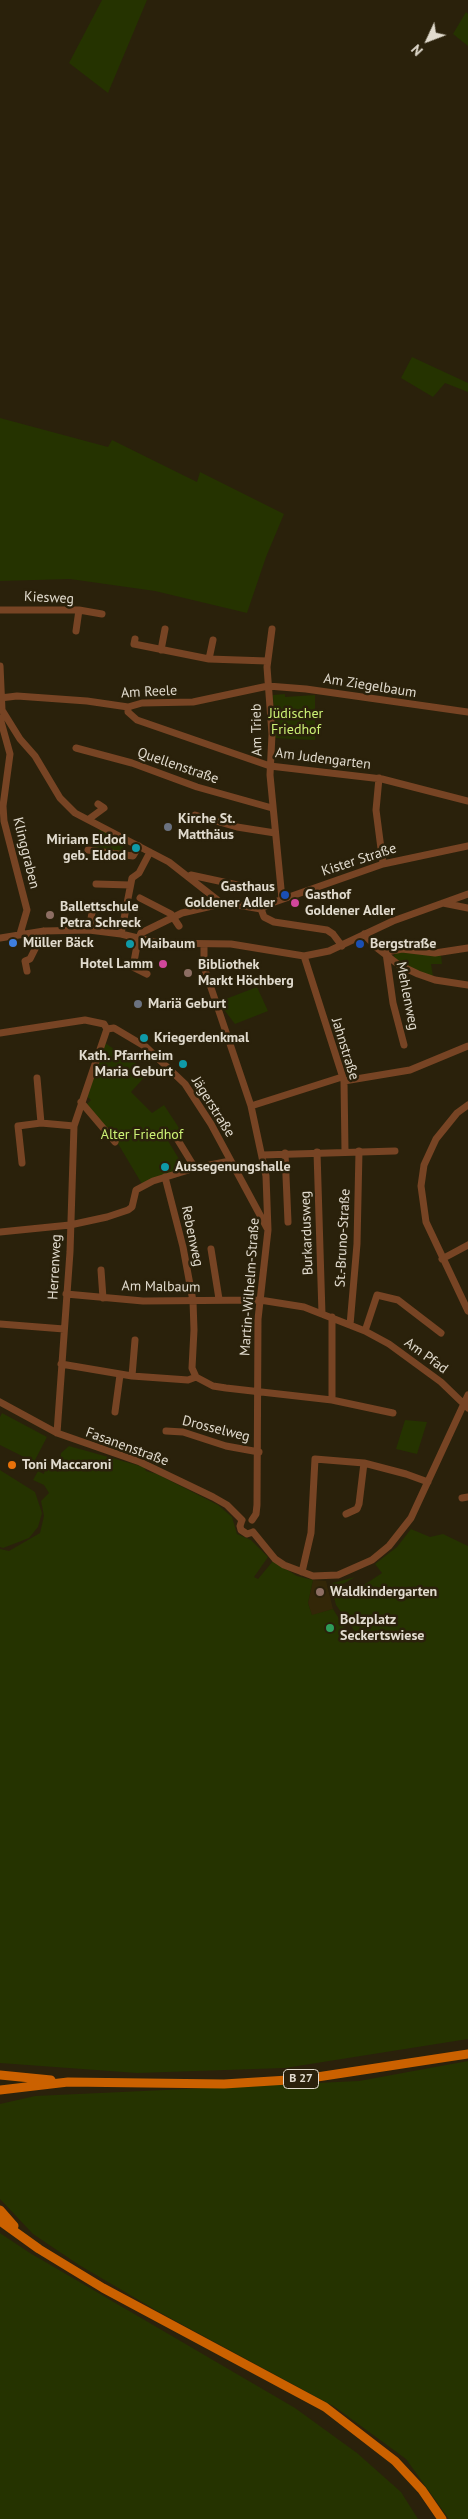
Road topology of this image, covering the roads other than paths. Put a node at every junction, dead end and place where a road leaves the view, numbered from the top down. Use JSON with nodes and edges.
{"nodes":[{"id":1,"x":0,"y":610,"type":"edge"},
{"id":2,"x":79,"y":610,"type":"junction"},
{"id":3,"x":102,"y":614,"type":"dead end"},
{"id":4,"x":272,"y":628,"type":"dead end"},
{"id":5,"x":165,"y":629,"type":"dead end"},
{"id":6,"x":76,"y":631,"type":"dead end"},
{"id":7,"x":135,"y":639,"type":"dead end"},
{"id":8,"x":213,"y":640,"type":"dead end"},
{"id":9,"x":161,"y":650,"type":"junction"},
{"id":10,"x":209,"y":659,"type":"junction"},
{"id":11,"x":267,"y":661,"type":"junction"},
{"id":12,"x":0,"y":666,"type":"edge"},
{"id":13,"x":268,"y":686,"type":"junction"},
{"id":14,"x":0,"y":699,"type":"edge"},
{"id":15,"x":128,"y":707,"type":"junction"},
{"id":16,"x":468,"y":712,"type":"edge"},
{"id":17,"x":0,"y":719,"type":"edge"},
{"id":18,"x":76,"y":748,"type":"dead end"},
{"id":19,"x":270,"y":766,"type":"junction"},
{"id":20,"x":379,"y":778,"type":"junction"},
{"id":21,"x":468,"y":801,"type":"edge"},
{"id":22,"x":98,"y":804,"type":"dead end"},
{"id":23,"x":272,"y":808,"type":"junction"},
{"id":24,"x":195,"y":815,"type":"dead end"},
{"id":25,"x":89,"y":819,"type":"junction"},
{"id":26,"x":276,"y":833,"type":"junction"},
{"id":27,"x":139,"y":846,"type":"junction"},
{"id":28,"x":468,"y":846,"type":"edge"},
{"id":29,"x":88,"y":850,"type":"dead end"},
{"id":30,"x":150,"y":852,"type":"junction"},
{"id":31,"x":383,"y":864,"type":"junction"},
{"id":32,"x":201,"y":882,"type":"junction"},
{"id":33,"x":96,"y":884,"type":"dead end"},
{"id":34,"x":130,"y":885,"type":"junction"},
{"id":35,"x":242,"y":886,"type":"dead end"},
{"id":36,"x":468,"y":894,"type":"edge"},
{"id":37,"x":140,"y":898,"type":"dead end"},
{"id":38,"x":282,"y":899,"type":"junction"},
{"id":39,"x":220,"y":902,"type":"junction"},
{"id":40,"x":443,"y":903,"type":"junction"},
{"id":41,"x":93,"y":907,"type":"dead end"},
{"id":42,"x":468,"y":908,"type":"edge"},
{"id":43,"x":261,"y":909,"type":"junction"},
{"id":44,"x":172,"y":918,"type":"junction"},
{"id":45,"x":179,"y":926,"type":"dead end"},
{"id":46,"x":89,"y":930,"type":"junction"},
{"id":47,"x":44,"y":931,"type":"junction"},
{"id":48,"x":20,"y":934,"type":"junction"},
{"id":49,"x":121,"y":934,"type":"junction"},
{"id":50,"x":364,"y":934,"type":"junction"},
{"id":51,"x":0,"y":938,"type":"edge"},
{"id":52,"x":138,"y":940,"type":"junction"},
{"id":53,"x":204,"y":944,"type":"junction"},
{"id":54,"x":342,"y":946,"type":"junction"},
{"id":55,"x":468,"y":948,"type":"edge"},
{"id":56,"x":386,"y":952,"type":"junction"},
{"id":57,"x":304,"y":956,"type":"junction"},
{"id":58,"x":26,"y":971,"type":"dead end"},
{"id":59,"x":147,"y":974,"type":"dead end"},
{"id":60,"x":468,"y":985,"type":"edge"},
{"id":61,"x":107,"y":1029,"type":"junction"},
{"id":62,"x":0,"y":1033,"type":"edge"},
{"id":63,"x":404,"y":1045,"type":"dead end"},
{"id":64,"x":468,"y":1046,"type":"edge"},
{"id":65,"x":37,"y":1078,"type":"dead end"},
{"id":66,"x":343,"y":1079,"type":"junction"},
{"id":67,"x":81,"y":1102,"type":"junction"},
{"id":68,"x":468,"y":1105,"type":"edge"},
{"id":69,"x":251,"y":1106,"type":"junction"},
{"id":70,"x":42,"y":1123,"type":"junction"},
{"id":71,"x":74,"y":1126,"type":"junction"},
{"id":72,"x":176,"y":1137,"type":"dead end"},
{"id":73,"x":115,"y":1142,"type":"dead end"},
{"id":74,"x":345,"y":1151,"type":"junction"},
{"id":75,"x":359,"y":1151,"type":"junction"},
{"id":76,"x":395,"y":1151,"type":"dead end"},
{"id":77,"x":317,"y":1152,"type":"junction"},
{"id":78,"x":285,"y":1153,"type":"junction"},
{"id":79,"x":262,"y":1155,"type":"junction"},
{"id":80,"x":230,"y":1162,"type":"junction"},
{"id":81,"x":22,"y":1163,"type":"dead end"},
{"id":82,"x":195,"y":1168,"type":"junction"},
{"id":83,"x":165,"y":1177,"type":"junction"},
{"id":84,"x":288,"y":1222,"type":"dead end"},
{"id":85,"x":70,"y":1225,"type":"junction"},
{"id":86,"x":268,"y":1230,"type":"junction"},
{"id":87,"x":0,"y":1232,"type":"edge"},
{"id":88,"x":468,"y":1245,"type":"edge"},
{"id":89,"x":211,"y":1250,"type":"dead end"},
{"id":90,"x":442,"y":1259,"type":"junction"},
{"id":91,"x":101,"y":1270,"type":"dead end"},
{"id":92,"x":66,"y":1294,"type":"junction"},
{"id":93,"x":103,"y":1298,"type":"junction"},
{"id":94,"x":219,"y":1299,"type":"junction"},
{"id":95,"x":260,"y":1300,"type":"junction"},
{"id":96,"x":193,"y":1301,"type":"junction"},
{"id":97,"x":468,"y":1311,"type":"edge"},
{"id":98,"x":322,"y":1314,"type":"junction"},
{"id":99,"x":332,"y":1317,"type":"junction"},
{"id":100,"x":0,"y":1324,"type":"edge"},
{"id":101,"x":350,"y":1325,"type":"junction"},
{"id":102,"x":64,"y":1329,"type":"junction"},
{"id":103,"x":365,"y":1331,"type":"junction"},
{"id":104,"x":441,"y":1333,"type":"dead end"},
{"id":105,"x":135,"y":1340,"type":"dead end"},
{"id":106,"x":61,"y":1364,"type":"junction"},
{"id":107,"x":120,"y":1375,"type":"junction"},
{"id":108,"x":132,"y":1376,"type":"junction"},
{"id":109,"x":196,"y":1377,"type":"junction"},
{"id":110,"x":258,"y":1391,"type":"junction"},
{"id":111,"x":468,"y":1395,"type":"edge"},
{"id":112,"x":332,"y":1400,"type":"junction"},
{"id":113,"x":0,"y":1402,"type":"edge"},
{"id":114,"x":466,"y":1406,"type":"edge"},
{"id":115,"x":115,"y":1412,"type":"dead end"},
{"id":116,"x":392,"y":1414,"type":"dead end"},
{"id":117,"x":166,"y":1432,"type":"dead end"},
{"id":118,"x":57,"y":1434,"type":"junction"},
{"id":119,"x":258,"y":1452,"type":"junction"},
{"id":120,"x":364,"y":1463,"type":"junction"},
{"id":121,"x":428,"y":1482,"type":"junction"},
{"id":122,"x":346,"y":1514,"type":"dead end"},
{"id":123,"x":242,"y":1520,"type":"junction"},
{"id":124,"x":252,"y":1520,"type":"junction"},
{"id":125,"x":253,"y":1532,"type":"junction"},
{"id":126,"x":302,"y":1572,"type":"junction"},
{"id":127,"x":468,"y":2054,"type":"edge"},
{"id":128,"x":0,"y":2075,"type":"edge"},
{"id":129,"x":68,"y":2082,"type":"junction"},
{"id":130,"x":0,"y":2090,"type":"edge"},
{"id":131,"x":0,"y":2210,"type":"edge"},
{"id":132,"x":0,"y":2220,"type":"edge"},
{"id":133,"x":23,"y":2238,"type":"junction"},
{"id":134,"x":442,"y":2519,"type":"edge"}],
"edges":[{"from":1,"to":2,"type":"street","name":"Kiesweg"},
{"from":2,"to":3,"type":"street"},
{"from":2,"to":6,"type":"street","name":"Kiesweg"},
{"from":4,"to":11,"type":"street","name":"Am Trieb"},
{"from":5,"to":9,"type":"street"},
{"from":7,"to":9,"type":"street"},
{"from":8,"to":10,"type":"street"},
{"from":9,"to":10,"type":"street"},
{"from":10,"to":11,"type":"street"},
{"from":11,"to":13,"type":"street","name":"Am Trieb"},
{"from":12,"to":14,"type":"street"},
{"from":13,"to":15,"type":"street","name":"Am Reele"},
{"from":13,"to":16,"type":"street","name":"Am Ziegelbaum"},
{"from":13,"to":19,"type":"street","name":"Am Trieb"},
{"from":14,"to":15,"type":"street","name":"Am Reele"},
{"from":14,"to":25,"type":"street"},
{"from":15,"to":19,"type":"street","name":"Am Judengarten"},
{"from":17,"to":48,"type":"street","name":"Klinggraben"},
{"from":18,"to":23,"type":"street","name":"Quellenstraße"},
{"from":19,"to":20,"type":"street","name":"Am Judengarten"},
{"from":19,"to":23,"type":"street","name":"Am Trieb"},
{"from":20,"to":21,"type":"street","name":"Am Judengarten"},
{"from":20,"to":31,"type":"street"},
{"from":22,"to":25,"type":"street"},
{"from":23,"to":26,"type":"street","name":"Am Trieb"},
{"from":24,"to":26,"type":"street"},
{"from":25,"to":27,"type":"street"},
{"from":26,"to":38,"type":"street","name":"Am Trieb"},
{"from":27,"to":29,"type":"street"},
{"from":27,"to":30,"type":"street"},
{"from":28,"to":31,"type":"street","name":"Kister Straße"},
{"from":30,"to":32,"type":"street"},
{"from":30,"to":34,"type":"street"},
{"from":31,"to":38,"type":"street","name":"Kister Straße"},
{"from":32,"to":35,"type":"street"},
{"from":32,"to":39,"type":"street"},
{"from":33,"to":34,"type":"street"},
{"from":34,"to":49,"type":"street"},
{"from":36,"to":40,"type":"street"},
{"from":37,"to":44,"type":"street"},
{"from":38,"to":43,"type":"street","name":"Kister Straße"},
{"from":39,"to":43,"type":"street"},
{"from":39,"to":44,"type":"street"},
{"from":40,"to":42,"type":"street"},
{"from":40,"to":50,"type":"street"},
{"from":41,"to":46,"type":"street"},
{"from":43,"to":54,"type":"street"},
{"from":44,"to":45,"type":"street"},
{"from":44,"to":52,"type":"street"},
{"from":46,"to":47,"type":"street"},
{"from":46,"to":49,"type":"street"},
{"from":47,"to":48,"type":"street"},
{"from":47,"to":58,"type":"street"},
{"from":48,"to":51,"type":"street"},
{"from":49,"to":52,"type":"street"},
{"from":50,"to":54,"type":"street"},
{"from":50,"to":56,"type":"street"},
{"from":52,"to":53,"type":"street"},
{"from":52,"to":59,"type":"street"},
{"from":53,"to":57,"type":"street"},
{"from":53,"to":69,"type":"street","name":"Martin-Wilhelm-Straße"},
{"from":54,"to":57,"type":"street"},
{"from":55,"to":56,"type":"street"},
{"from":56,"to":60,"type":"street"},
{"from":56,"to":63,"type":"street","name":"Mehlenweg"},
{"from":57,"to":66,"type":"street","name":"Jahnstraße"},
{"from":61,"to":62,"type":"street"},
{"from":61,"to":67,"type":"street","name":"Herrenweg"},
{"from":61,"to":80,"type":"street","name":"Jägerstraße"},
{"from":64,"to":66,"type":"street"},
{"from":65,"to":70,"type":"street"},
{"from":66,"to":69,"type":"street"},
{"from":66,"to":74,"type":"street","name":"Jahnstraße"},
{"from":67,"to":71,"type":"street","name":"Herrenweg"},
{"from":67,"to":73,"type":"street"},
{"from":68,"to":90,"type":"street"},
{"from":69,"to":79,"type":"street","name":"Martin-Wilhelm-Straße"},
{"from":70,"to":71,"type":"street"},
{"from":70,"to":81,"type":"street"},
{"from":71,"to":85,"type":"street","name":"Herrenweg"},
{"from":72,"to":82,"type":"street"},
{"from":74,"to":75,"type":"street"},
{"from":74,"to":77,"type":"street"},
{"from":75,"to":76,"type":"street"},
{"from":75,"to":101,"type":"street","name":"St.-Bruno-Straße"},
{"from":77,"to":78,"type":"street"},
{"from":77,"to":98,"type":"street","name":"Burkardusweg"},
{"from":78,"to":79,"type":"street"},
{"from":78,"to":84,"type":"street"},
{"from":79,"to":86,"type":"street","name":"Martin-Wilhelm-Straße"},
{"from":80,"to":82,"type":"street"},
{"from":80,"to":86,"type":"street","name":"Jägerstraße"},
{"from":82,"to":83,"type":"street"},
{"from":83,"to":85,"type":"street"},
{"from":83,"to":96,"type":"street","name":"Rebenweg"},
{"from":85,"to":87,"type":"street"},
{"from":85,"to":92,"type":"street","name":"Herrenweg"},
{"from":86,"to":95,"type":"street","name":"Martin-Wilhelm-Straße"},
{"from":88,"to":90,"type":"street"},
{"from":89,"to":94,"type":"street","name":"Am Malbaum"},
{"from":90,"to":97,"type":"street"},
{"from":91,"to":93,"type":"street","name":"Am Malbaum"},
{"from":92,"to":93,"type":"street","name":"Am Malbaum"},
{"from":92,"to":102,"type":"street","name":"Herrenweg"},
{"from":93,"to":96,"type":"street","name":"Am Malbaum"},
{"from":94,"to":95,"type":"street","name":"Am Malbaum"},
{"from":94,"to":96,"type":"street","name":"Am Malbaum"},
{"from":95,"to":98,"type":"street","name":"Am Pfad"},
{"from":95,"to":110,"type":"street","name":"Martin-Wilhelm-Straße"},
{"from":96,"to":109,"type":"street","name":"Rebenweg"},
{"from":98,"to":99,"type":"street","name":"Am Pfad"},
{"from":99,"to":101,"type":"street","name":"Am Pfad"},
{"from":99,"to":112,"type":"street"},
{"from":100,"to":102,"type":"street"},
{"from":101,"to":103,"type":"street","name":"Am Pfad"},
{"from":102,"to":106,"type":"street","name":"Herrenweg"},
{"from":103,"to":104,"type":"street","name":"Am Pfad"},
{"from":103,"to":114,"type":"street","name":"Am Pfad"},
{"from":105,"to":108,"type":"street"},
{"from":106,"to":107,"type":"street"},
{"from":106,"to":118,"type":"street","name":"Herrenweg"},
{"from":107,"to":108,"type":"street"},
{"from":107,"to":115,"type":"street"},
{"from":108,"to":109,"type":"street"},
{"from":109,"to":110,"type":"street"},
{"from":110,"to":112,"type":"street"},
{"from":110,"to":119,"type":"street","name":"Martin-Wilhelm-Straße"},
{"from":111,"to":114,"type":"street"},
{"from":112,"to":116,"type":"street"},
{"from":113,"to":118,"type":"street","name":"Fasanenstraße"},
{"from":114,"to":121,"type":"street"},
{"from":117,"to":119,"type":"street","name":"Drosselweg"},
{"from":118,"to":123,"type":"street","name":"Fasanenstraße"},
{"from":119,"to":124,"type":"street","name":"Martin-Wilhelm-Straße"},
{"from":120,"to":121,"type":"street"},
{"from":120,"to":122,"type":"street"},
{"from":120,"to":126,"type":"street"},
{"from":121,"to":126,"type":"street"},
{"from":123,"to":124,"type":"street"},
{"from":123,"to":125,"type":"street"},
{"from":124,"to":125,"type":"street"},
{"from":125,"to":126,"type":"street"},
{"from":127,"to":129,"type":"main road","number":"B 27"},
{"from":128,"to":129,"type":"main road"},
{"from":129,"to":130,"type":"main road","number":"B 27"},
{"from":131,"to":133,"type":"main road"},
{"from":132,"to":133,"type":"main road"},
{"from":133,"to":134,"type":"main road"}]}
